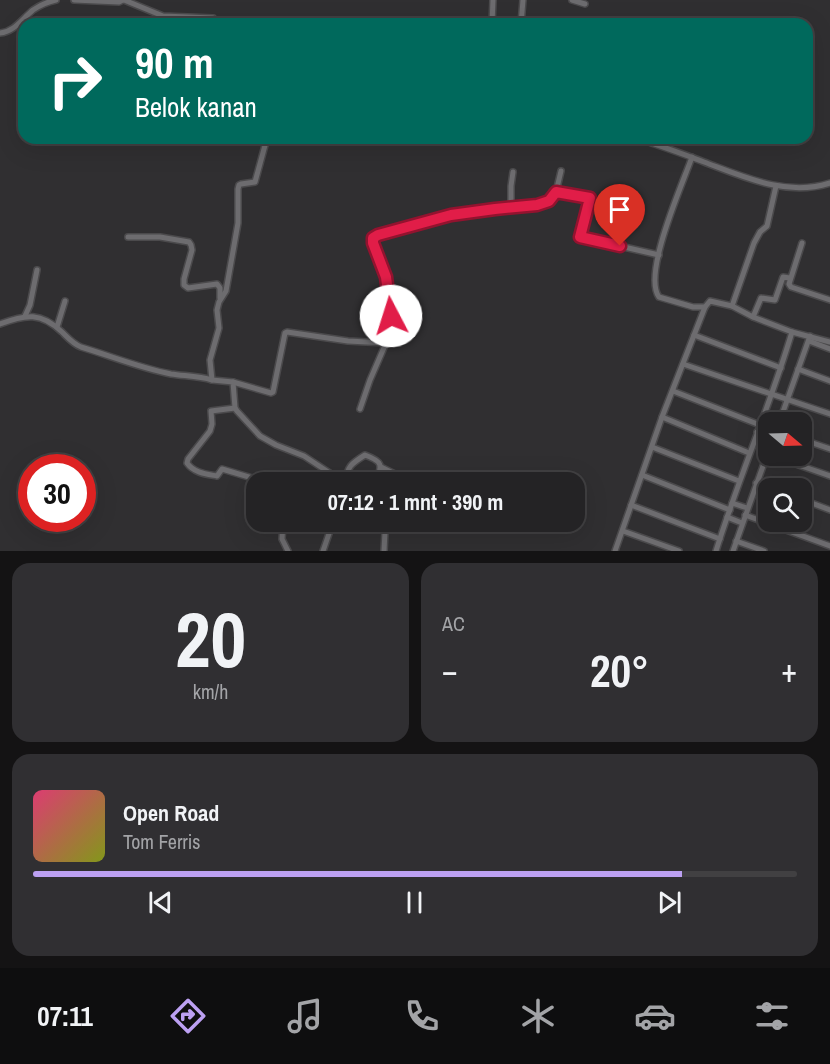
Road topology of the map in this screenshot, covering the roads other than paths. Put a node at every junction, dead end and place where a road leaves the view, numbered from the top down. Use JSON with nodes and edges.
{"nodes":[{"id":1,"x":56,"y":0,"type":"edge"},
{"id":2,"x":74,"y":0,"type":"edge"},
{"id":3,"x":124,"y":0,"type":"edge"},
{"id":4,"x":493,"y":0,"type":"edge"},
{"id":5,"x":523,"y":0,"type":"edge"},
{"id":6,"x":572,"y":0,"type":"edge"},
{"id":7,"x":585,"y":4,"type":"dead end"},
{"id":8,"x":24,"y":18,"type":"edge"},
{"id":9,"x":213,"y":18,"type":"dead end"},
{"id":10,"x":492,"y":18,"type":"edge"},
{"id":11,"x":522,"y":18,"type":"edge"},
{"id":12,"x":18,"y":24,"type":"edge"},
{"id":13,"x":0,"y":33,"type":"edge"},
{"id":14,"x":265,"y":144,"type":"edge"},
{"id":15,"x":655,"y":144,"type":"edge"},
{"id":16,"x":692,"y":157,"type":"junction"},
{"id":17,"x":513,"y":171,"type":"dead end"},
{"id":18,"x":561,"y":171,"type":"dead end"},
{"id":19,"x":829,"y":184,"type":"edge"},
{"id":20,"x":776,"y":186,"type":"junction"},
{"id":21,"x":556,"y":192,"type":"junction"},
{"id":22,"x":511,"y":207,"type":"junction"},
{"id":23,"x":128,"y":237,"type":"dead end"},
{"id":24,"x":802,"y":243,"type":"dead end"},
{"id":25,"x":659,"y":255,"type":"junction"},
{"id":26,"x":37,"y":270,"type":"dead end"},
{"id":27,"x":790,"y":278,"type":"junction"},
{"id":28,"x":830,"y":290,"type":"edge"},
{"id":29,"x":828,"y":300,"type":"edge"},
{"id":30,"x":65,"y":301,"type":"dead end"},
{"id":31,"x":219,"y":302,"type":"junction"},
{"id":32,"x":732,"y":306,"type":"junction"},
{"id":33,"x":705,"y":307,"type":"junction"},
{"id":34,"x":25,"y":316,"type":"junction"},
{"id":35,"x":753,"y":317,"type":"junction"},
{"id":36,"x":0,"y":324,"type":"edge"},
{"id":37,"x":57,"y":327,"type":"junction"},
{"id":38,"x":792,"y":332,"type":"junction"},
{"id":39,"x":694,"y":335,"type":"junction"},
{"id":40,"x":809,"y":339,"type":"junction"},
{"id":41,"x":830,"y":342,"type":"edge"},
{"id":42,"x":386,"y":343,"type":"junction"},
{"id":43,"x":830,"y":349,"type":"edge"},
{"id":44,"x":683,"y":364,"type":"junction"},
{"id":45,"x":781,"y":368,"type":"junction"},
{"id":46,"x":798,"y":369,"type":"junction"},
{"id":47,"x":212,"y":380,"type":"junction"},
{"id":48,"x":830,"y":381,"type":"edge"},
{"id":49,"x":233,"y":382,"type":"junction"},
{"id":50,"x":673,"y":391,"type":"junction"},
{"id":51,"x":773,"y":394,"type":"junction"},
{"id":52,"x":788,"y":399,"type":"junction"},
{"id":53,"x":235,"y":408,"type":"junction"},
{"id":54,"x":360,"y":409,"type":"dead end"},
{"id":55,"x":766,"y":412,"type":"edge"},
{"id":56,"x":783,"y":412,"type":"edge"},
{"id":57,"x":830,"y":414,"type":"edge"},
{"id":58,"x":662,"y":417,"type":"junction"},
{"id":59,"x":758,"y":423,"type":"edge"},
{"id":60,"x":757,"y":432,"type":"edge"},
{"id":61,"x":812,"y":443,"type":"edge"},
{"id":62,"x":652,"y":447,"type":"junction"},
{"id":63,"x":830,"y":449,"type":"edge"},
{"id":64,"x":749,"y":453,"type":"junction"},
{"id":65,"x":763,"y":466,"type":"edge"},
{"id":66,"x":801,"y":466,"type":"edge"},
{"id":67,"x":381,"y":467,"type":"junction"},
{"id":68,"x":328,"y":472,"type":"edge"},
{"id":69,"x":347,"y":472,"type":"edge"},
{"id":70,"x":379,"y":472,"type":"edge"},
{"id":71,"x":391,"y":472,"type":"edge"},
{"id":72,"x":642,"y":475,"type":"junction"},
{"id":73,"x":246,"y":476,"type":"edge"},
{"id":74,"x":830,"y":476,"type":"edge"},
{"id":75,"x":739,"y":481,"type":"junction"},
{"id":76,"x":756,"y":483,"type":"joint"},
{"id":77,"x":732,"y":503,"type":"junction"},
{"id":78,"x":812,"y":503,"type":"edge"},
{"id":79,"x":632,"y":505,"type":"junction"},
{"id":80,"x":747,"y":508,"type":"junction"},
{"id":81,"x":730,"y":510,"type":"junction"},
{"id":82,"x":830,"y":510,"type":"edge"},
{"id":83,"x":745,"y":515,"type":"junction"},
{"id":84,"x":727,"y":518,"type":"junction"},
{"id":85,"x":742,"y":523,"type":"junction"},
{"id":86,"x":623,"y":531,"type":"junction"},
{"id":87,"x":282,"y":532,"type":"edge"},
{"id":88,"x":330,"y":532,"type":"edge"},
{"id":89,"x":385,"y":532,"type":"edge"},
{"id":90,"x":720,"y":539,"type":"junction"},
{"id":91,"x":736,"y":541,"type":"junction"},
{"id":92,"x":830,"y":546,"type":"edge"},
{"id":93,"x":288,"y":551,"type":"edge"},
{"id":94,"x":323,"y":551,"type":"edge"},
{"id":95,"x":384,"y":551,"type":"edge"},
{"id":96,"x":615,"y":551,"type":"edge"},
{"id":97,"x":679,"y":551,"type":"edge"},
{"id":98,"x":716,"y":551,"type":"edge"},
{"id":99,"x":733,"y":551,"type":"edge"},
{"id":100,"x":764,"y":551,"type":"edge"},
{"id":101,"x":828,"y":551,"type":"edge"}],
"edges":[{"from":1,"to":8,"type":"street"},
{"from":2,"to":3,"type":"street"},
{"from":3,"to":9,"type":"street"},
{"from":4,"to":10,"type":"street"},
{"from":5,"to":11,"type":"street"},
{"from":6,"to":7,"type":"street"},
{"from":12,"to":13,"type":"street"},
{"from":14,"to":31,"type":"street"},
{"from":15,"to":16,"type":"street"},
{"from":16,"to":20,"type":"street"},
{"from":16,"to":25,"type":"street"},
{"from":17,"to":22,"type":"street"},
{"from":18,"to":21,"type":"street"},
{"from":19,"to":20,"type":"street"},
{"from":20,"to":32,"type":"street"},
{"from":21,"to":22,"type":"street"},
{"from":21,"to":25,"type":"street"},
{"from":22,"to":42,"type":"street"},
{"from":23,"to":31,"type":"street"},
{"from":24,"to":27,"type":"street"},
{"from":25,"to":33,"type":"street"},
{"from":26,"to":34,"type":"street"},
{"from":27,"to":29,"type":"street"},
{"from":27,"to":35,"type":"street"},
{"from":28,"to":29,"type":"street"},
{"from":30,"to":37,"type":"street"},
{"from":31,"to":47,"type":"street"},
{"from":32,"to":33,"type":"street"},
{"from":32,"to":35,"type":"street"},
{"from":33,"to":39,"type":"street"},
{"from":34,"to":36,"type":"street"},
{"from":34,"to":37,"type":"street"},
{"from":35,"to":38,"type":"street"},
{"from":37,"to":47,"type":"street"},
{"from":38,"to":40,"type":"street"},
{"from":38,"to":45,"type":"street"},
{"from":39,"to":44,"type":"street"},
{"from":39,"to":45,"type":"street"},
{"from":40,"to":41,"type":"street"},
{"from":40,"to":43,"type":"street"},
{"from":40,"to":46,"type":"street"},
{"from":42,"to":49,"type":"street"},
{"from":42,"to":54,"type":"street"},
{"from":44,"to":50,"type":"street"},
{"from":44,"to":51,"type":"street"},
{"from":45,"to":51,"type":"street"},
{"from":46,"to":48,"type":"street"},
{"from":46,"to":52,"type":"street"},
{"from":47,"to":49,"type":"street"},
{"from":49,"to":53,"type":"street"},
{"from":50,"to":58,"type":"street"},
{"from":50,"to":59,"type":"street"},
{"from":51,"to":52,"type":"street"},
{"from":51,"to":55,"type":"street"},
{"from":52,"to":56,"type":"street"},
{"from":52,"to":57,"type":"street"},
{"from":53,"to":68,"type":"street"},
{"from":53,"to":73,"type":"street"},
{"from":58,"to":62,"type":"street"},
{"from":58,"to":64,"type":"street"},
{"from":60,"to":64,"type":"street"},
{"from":61,"to":63,"type":"street"},
{"from":62,"to":72,"type":"street"},
{"from":62,"to":75,"type":"street"},
{"from":64,"to":75,"type":"street"},
{"from":65,"to":76,"type":"street"},
{"from":66,"to":74,"type":"street"},
{"from":67,"to":69,"type":"street"},
{"from":67,"to":70,"type":"street"},
{"from":67,"to":71,"type":"street"},
{"from":72,"to":79,"type":"street"},
{"from":72,"to":81,"type":"street"},
{"from":75,"to":77,"type":"street"},
{"from":76,"to":80,"type":"street"},
{"from":77,"to":80,"type":"street"},
{"from":77,"to":81,"type":"street"},
{"from":78,"to":82,"type":"street"},
{"from":79,"to":86,"type":"street"},
{"from":79,"to":90,"type":"street"},
{"from":80,"to":83,"type":"street"},
{"from":81,"to":84,"type":"street"},
{"from":83,"to":85,"type":"street"},
{"from":83,"to":92,"type":"street"},
{"from":84,"to":85,"type":"street"},
{"from":84,"to":90,"type":"street"},
{"from":85,"to":91,"type":"street"},
{"from":86,"to":96,"type":"street"},
{"from":86,"to":97,"type":"street"},
{"from":87,"to":93,"type":"street"},
{"from":88,"to":94,"type":"street"},
{"from":89,"to":95,"type":"street"},
{"from":90,"to":98,"type":"street"},
{"from":91,"to":99,"type":"street"},
{"from":91,"to":100,"type":"street"},
{"from":92,"to":101,"type":"street"}]}
